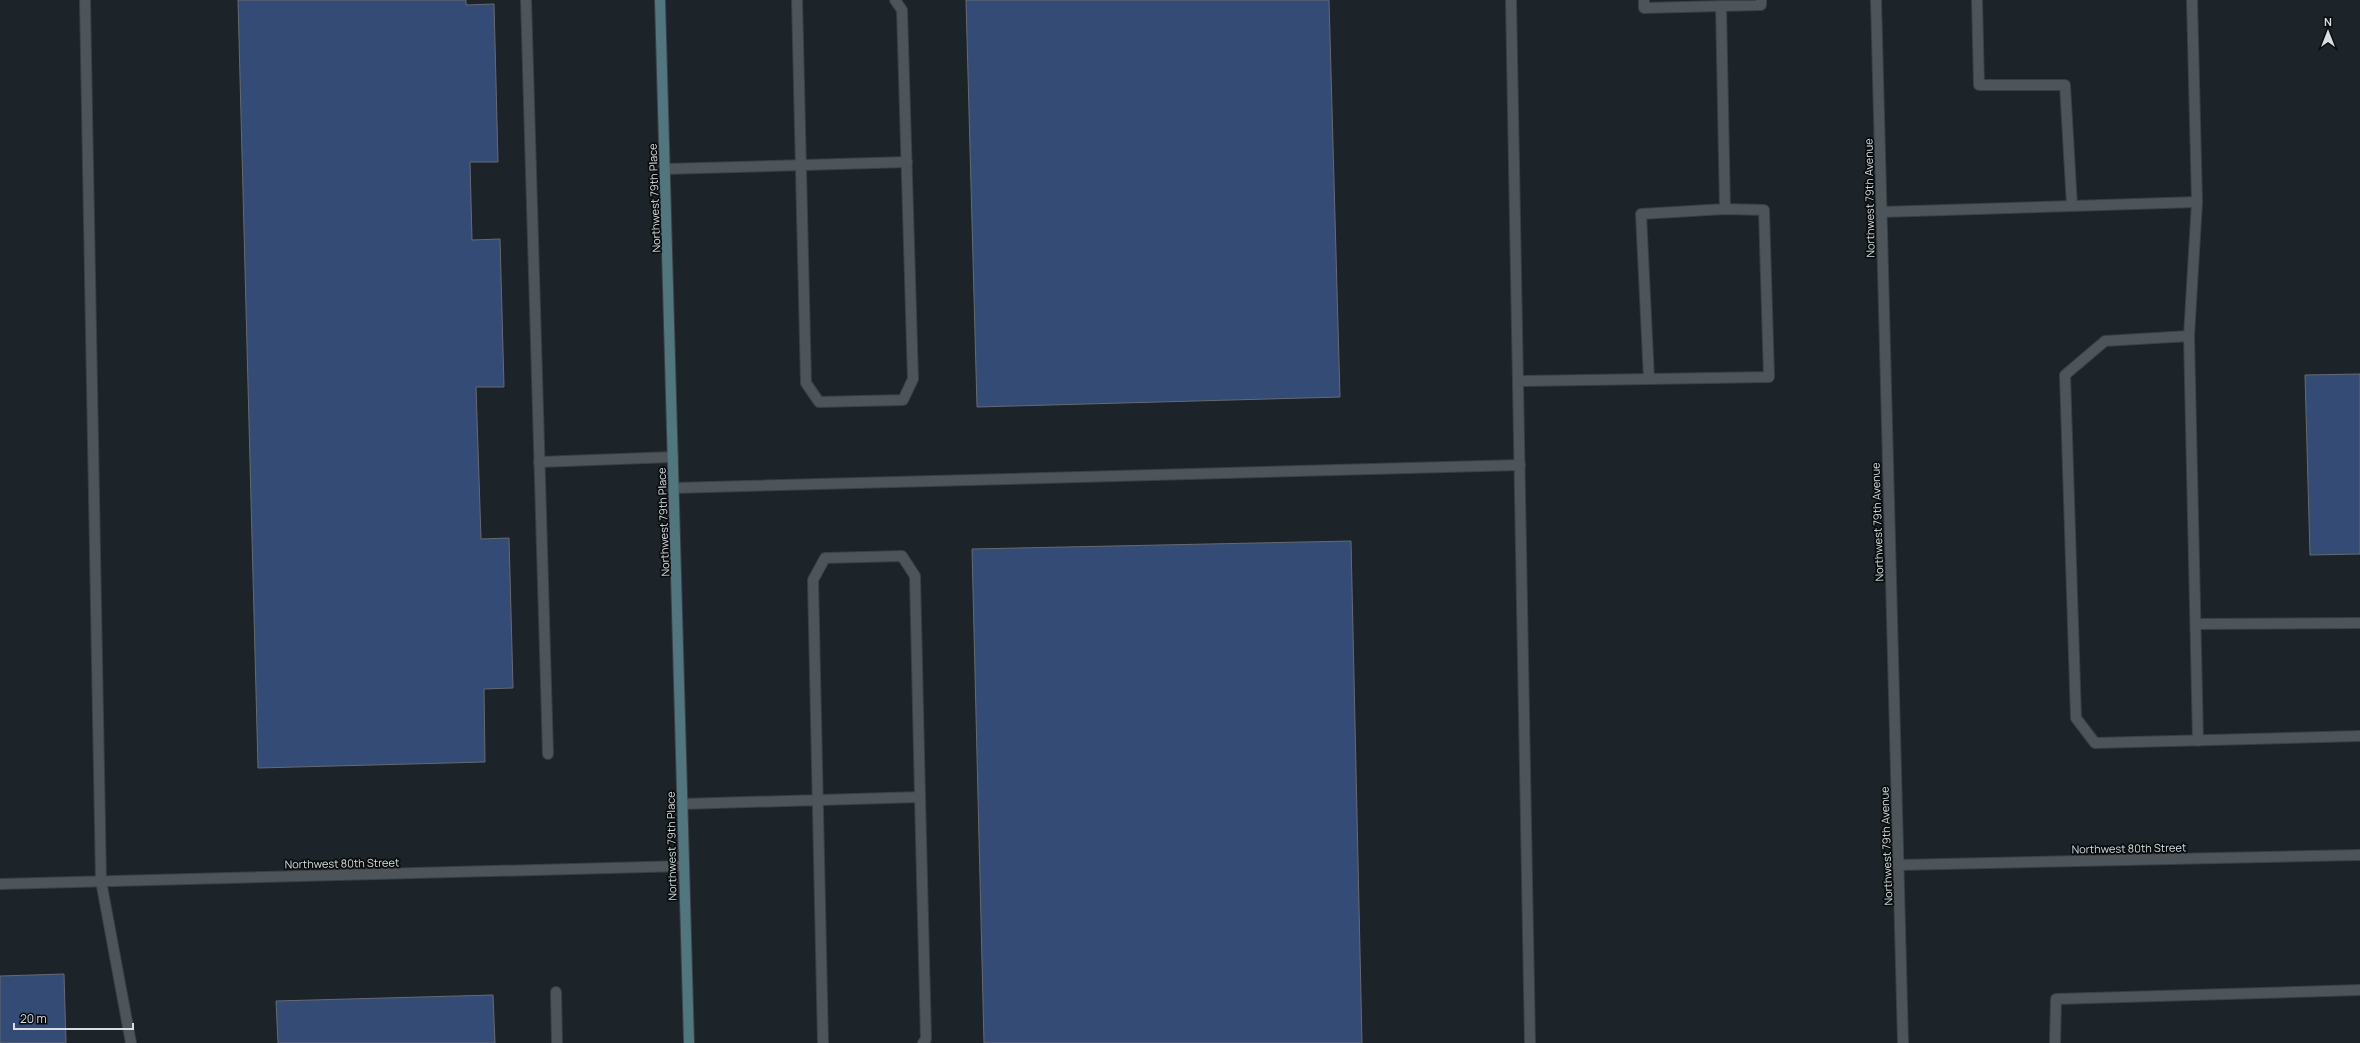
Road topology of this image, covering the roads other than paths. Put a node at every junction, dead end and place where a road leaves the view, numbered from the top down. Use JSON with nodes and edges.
{"nodes":[{"id":1,"x":85,"y":0,"type":"edge"},
{"id":2,"x":526,"y":0,"type":"edge"},
{"id":3,"x":660,"y":0,"type":"edge"},
{"id":4,"x":797,"y":0,"type":"edge"},
{"id":5,"x":895,"y":0,"type":"edge"},
{"id":6,"x":1511,"y":0,"type":"edge"},
{"id":7,"x":1644,"y":0,"type":"edge"},
{"id":8,"x":1761,"y":0,"type":"edge"},
{"id":9,"x":1876,"y":0,"type":"edge"},
{"id":10,"x":1977,"y":0,"type":"edge"},
{"id":11,"x":2192,"y":0,"type":"edge"},
{"id":12,"x":1721,"y":6,"type":"junction"},
{"id":13,"x":907,"y":162,"type":"junction"},
{"id":14,"x":800,"y":166,"type":"junction"},
{"id":15,"x":665,"y":170,"type":"junction"},
{"id":16,"x":2197,"y":202,"type":"junction"},
{"id":17,"x":2072,"y":206,"type":"junction"},
{"id":18,"x":1725,"y":209,"type":"junction"},
{"id":19,"x":1881,"y":212,"type":"junction"},
{"id":20,"x":2189,"y":336,"type":"junction"},
{"id":21,"x":1649,"y":379,"type":"junction"},
{"id":22,"x":1518,"y":381,"type":"junction"},
{"id":23,"x":673,"y":457,"type":"junction"},
{"id":24,"x":539,"y":462,"type":"junction"},
{"id":25,"x":1520,"y":465,"type":"junction"},
{"id":26,"x":674,"y":488,"type":"junction"},
{"id":27,"x":2360,"y":623,"type":"edge"},
{"id":28,"x":2196,"y":624,"type":"junction"},
{"id":29,"x":2360,"y":736,"type":"edge"},
{"id":30,"x":2198,"y":741,"type":"junction"},
{"id":31,"x":548,"y":754,"type":"dead end"},
{"id":32,"x":920,"y":797,"type":"junction"},
{"id":33,"x":816,"y":800,"type":"junction"},
{"id":34,"x":682,"y":804,"type":"junction"},
{"id":35,"x":2360,"y":855,"type":"edge"},
{"id":36,"x":1898,"y":865,"type":"junction"},
{"id":37,"x":684,"y":866,"type":"junction"},
{"id":38,"x":101,"y":882,"type":"junction"},
{"id":39,"x":0,"y":884,"type":"edge"},
{"id":40,"x":2360,"y":990,"type":"edge"},
{"id":41,"x":556,"y":992,"type":"dead end"},
{"id":42,"x":131,"y":1043,"type":"edge"},
{"id":43,"x":557,"y":1043,"type":"edge"},
{"id":44,"x":689,"y":1043,"type":"edge"},
{"id":45,"x":824,"y":1043,"type":"edge"},
{"id":46,"x":923,"y":1043,"type":"edge"},
{"id":47,"x":1530,"y":1043,"type":"edge"},
{"id":48,"x":1903,"y":1043,"type":"edge"},
{"id":49,"x":2055,"y":1043,"type":"edge"}],
"edges":[{"from":1,"to":38,"type":"street"},
{"from":2,"to":24,"type":"street"},
{"from":3,"to":15,"type":"main road","name":"Northwest 79th Place"},
{"from":4,"to":14,"type":"street"},
{"from":5,"to":13,"type":"street"},
{"from":6,"to":22,"type":"street"},
{"from":7,"to":12,"type":"street"},
{"from":8,"to":12,"type":"street"},
{"from":9,"to":19,"type":"street","name":"Northwest 79th Avenue"},
{"from":10,"to":17,"type":"street"},
{"from":11,"to":16,"type":"street"},
{"from":12,"to":18,"type":"street"},
{"from":13,"to":14,"type":"street"},
{"from":13,"to":14,"type":"street"},
{"from":14,"to":15,"type":"street"},
{"from":15,"to":23,"type":"main road","name":"Northwest 79th Place"},
{"from":16,"to":17,"type":"street"},
{"from":16,"to":20,"type":"street"},
{"from":17,"to":19,"type":"street"},
{"from":18,"to":21,"type":"street"},
{"from":18,"to":21,"type":"street"},
{"from":19,"to":36,"type":"street","name":"Northwest 79th Avenue"},
{"from":20,"to":28,"type":"street"},
{"from":20,"to":30,"type":"street"},
{"from":21,"to":22,"type":"street"},
{"from":22,"to":25,"type":"street"},
{"from":23,"to":24,"type":"street"},
{"from":23,"to":26,"type":"main road","name":"Northwest 79th Place"},
{"from":24,"to":31,"type":"street"},
{"from":25,"to":26,"type":"street"},
{"from":25,"to":47,"type":"street"},
{"from":26,"to":34,"type":"main road","name":"Northwest 79th Place"},
{"from":27,"to":28,"type":"street"},
{"from":28,"to":30,"type":"street"},
{"from":29,"to":30,"type":"street"},
{"from":32,"to":33,"type":"street"},
{"from":32,"to":33,"type":"street"},
{"from":32,"to":46,"type":"street"},
{"from":33,"to":34,"type":"street"},
{"from":33,"to":45,"type":"street"},
{"from":34,"to":37,"type":"main road","name":"Northwest 79th Place"},
{"from":35,"to":36,"type":"street","name":"Northwest 80th Street"},
{"from":36,"to":48,"type":"street","name":"Northwest 79th Avenue"},
{"from":37,"to":38,"type":"street","name":"Northwest 80th Street"},
{"from":37,"to":44,"type":"main road","name":"Northwest 79th Place"},
{"from":38,"to":39,"type":"street","name":"Northwest 80th Street"},
{"from":38,"to":42,"type":"street"},
{"from":40,"to":49,"type":"street"},
{"from":41,"to":43,"type":"street"}]}
